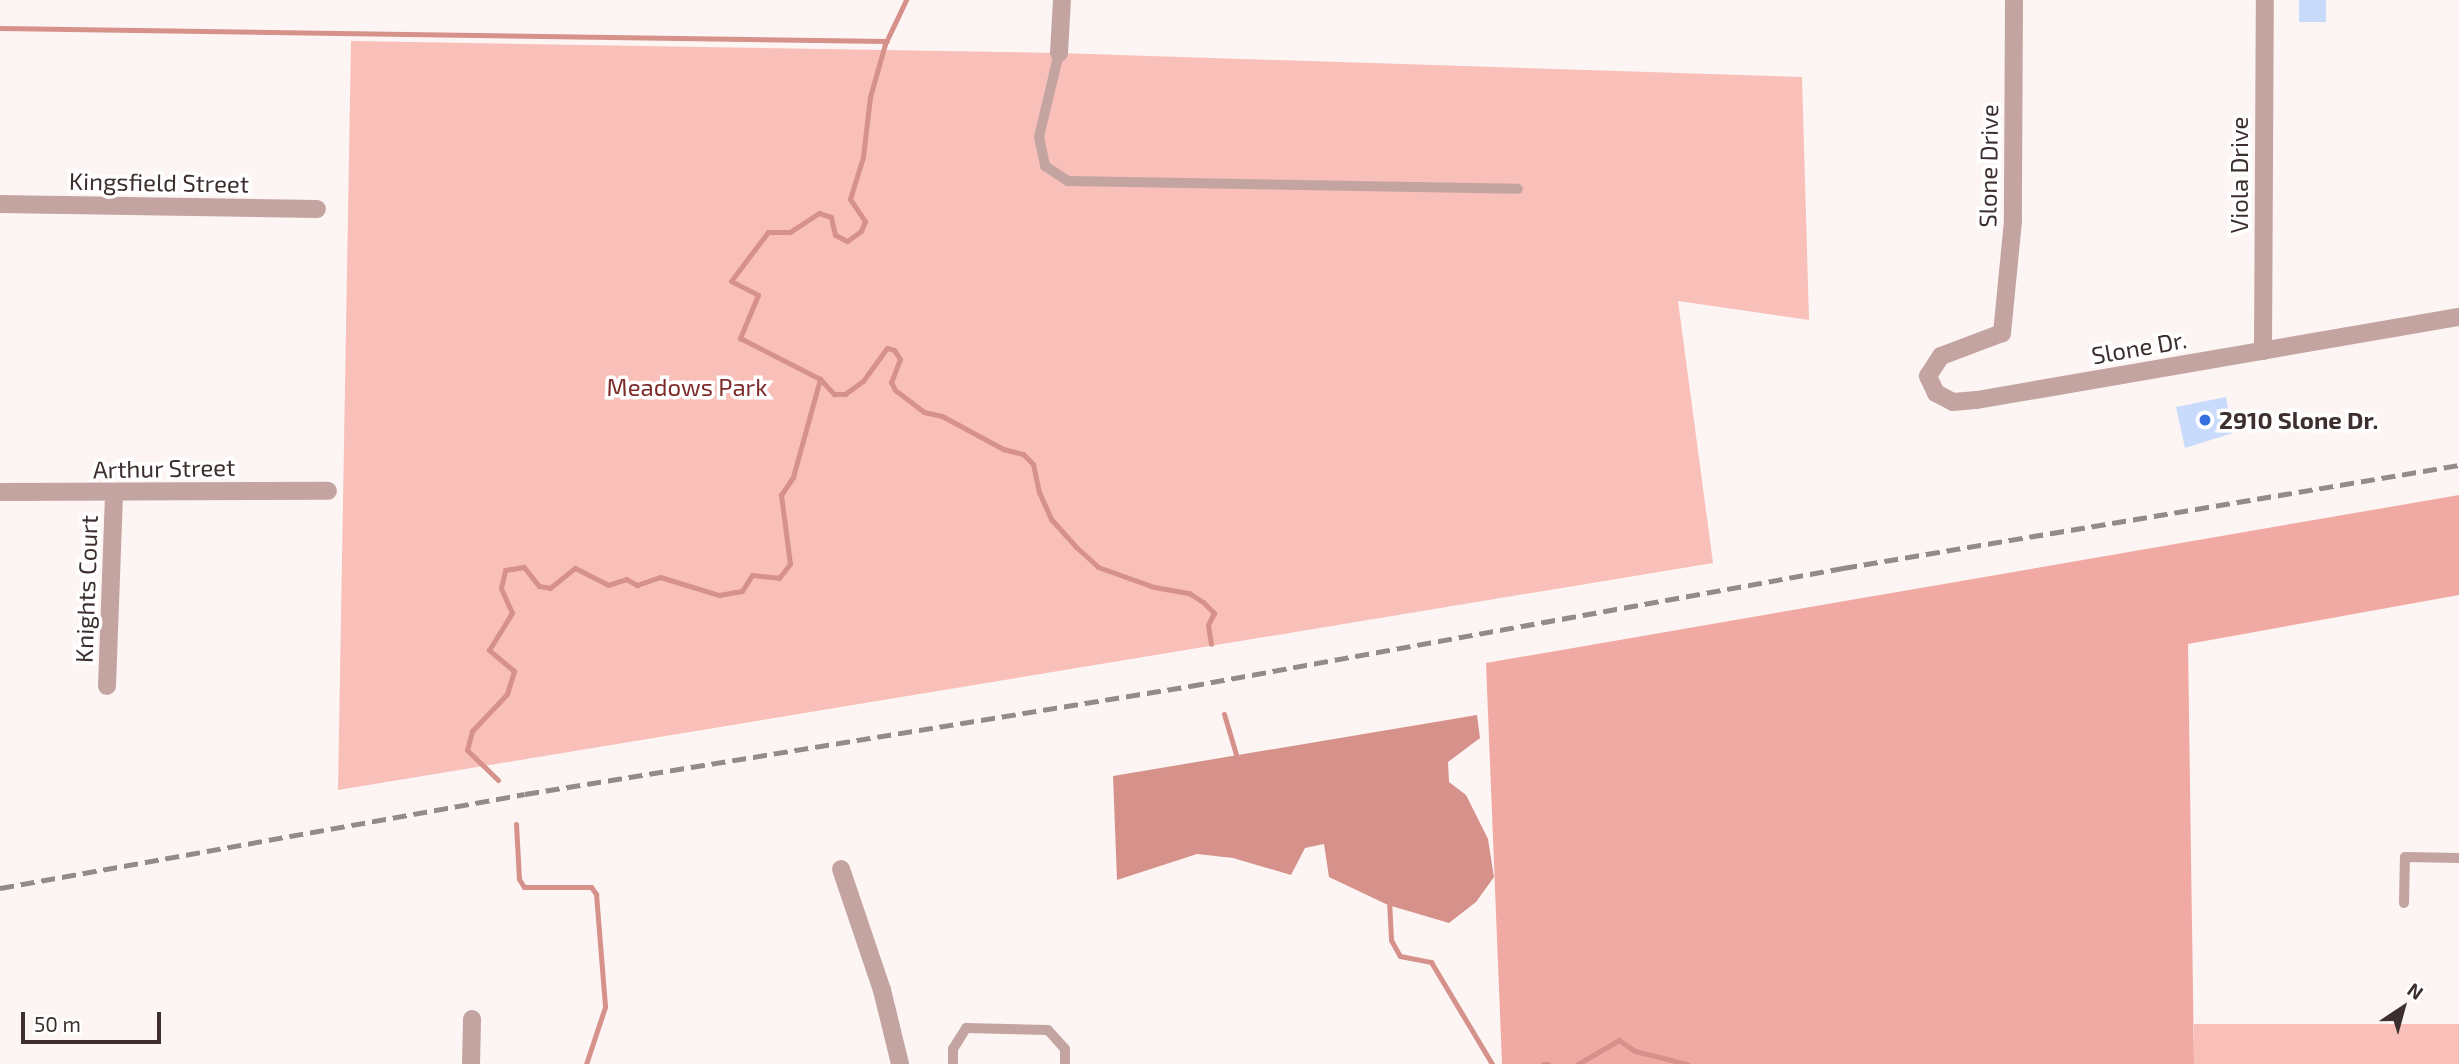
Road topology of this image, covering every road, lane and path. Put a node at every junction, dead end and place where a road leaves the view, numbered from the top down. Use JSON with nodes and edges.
{"nodes":[{"id":1,"x":1062,"y":0,"type":"edge"},
{"id":2,"x":2014,"y":0,"type":"edge"},
{"id":3,"x":2265,"y":0,"type":"edge"},
{"id":4,"x":1059,"y":53,"type":"joint"},
{"id":5,"x":1518,"y":189,"type":"dead end"},
{"id":6,"x":0,"y":204,"type":"edge"},
{"id":7,"x":317,"y":209,"type":"dead end"},
{"id":8,"x":2459,"y":317,"type":"edge"},
{"id":9,"x":2002,"y":333,"type":"joint"},
{"id":10,"x":2263,"y":351,"type":"junction"},
{"id":11,"x":328,"y":491,"type":"dead end"},
{"id":12,"x":0,"y":492,"type":"edge"},
{"id":13,"x":114,"y":494,"type":"junction"},
{"id":14,"x":107,"y":686,"type":"dead end"},
{"id":15,"x":2459,"y":858,"type":"edge"},
{"id":16,"x":841,"y":869,"type":"dead end"},
{"id":17,"x":2404,"y":903,"type":"dead end"},
{"id":18,"x":471,"y":1019,"type":"dead end"},
{"id":19,"x":471,"y":1064,"type":"edge"},
{"id":20,"x":900,"y":1064,"type":"edge"},
{"id":21,"x":953,"y":1064,"type":"edge"},
{"id":22,"x":1065,"y":1064,"type":"edge"}],
"edges":[{"from":1,"to":4,"type":"street"},
{"from":2,"to":9,"type":"street","name":"Slone Drive"},
{"from":3,"to":10,"type":"street","name":"Viola Drive"},
{"from":4,"to":5,"type":"lane"},
{"from":6,"to":7,"type":"street","name":"Kingsfield Street"},
{"from":8,"to":10,"type":"street","name":"Slone Dr."},
{"from":9,"to":10,"type":"street","name":"Slone Dr."},
{"from":11,"to":13,"type":"street","name":"Arthur Street"},
{"from":12,"to":13,"type":"street","name":"Arthur Street"},
{"from":13,"to":14,"type":"street","name":"Knights Court"},
{"from":15,"to":17,"type":"lane"},
{"from":16,"to":20,"type":"street"},
{"from":18,"to":19,"type":"street"},
{"from":21,"to":22,"type":"lane"}]}
